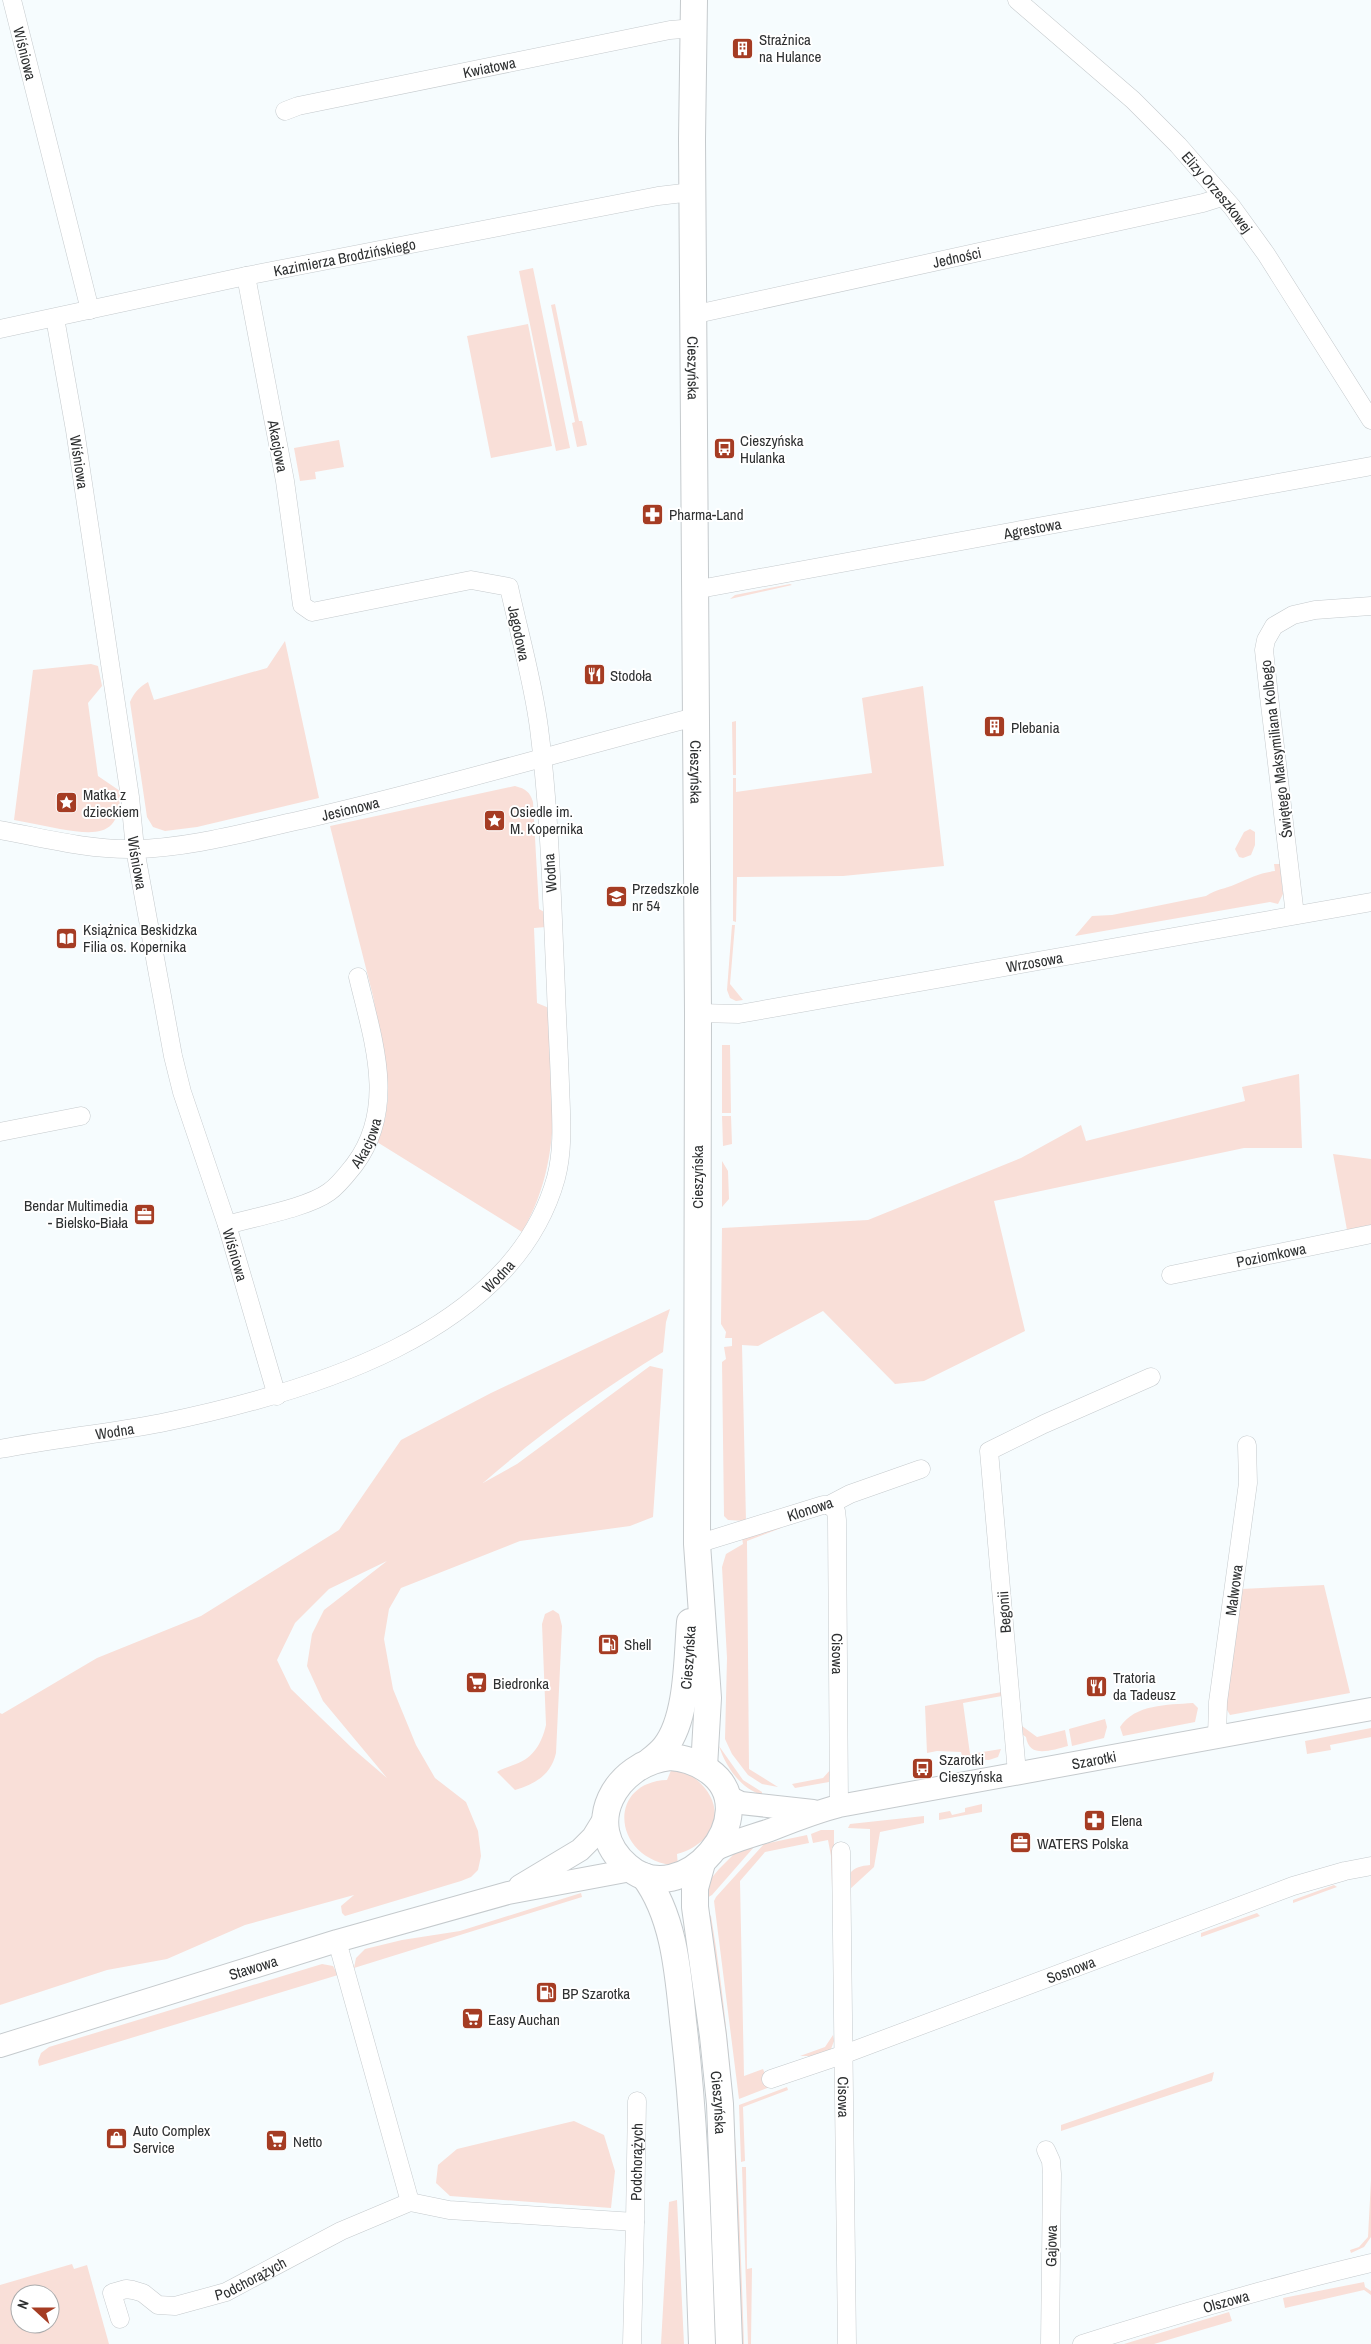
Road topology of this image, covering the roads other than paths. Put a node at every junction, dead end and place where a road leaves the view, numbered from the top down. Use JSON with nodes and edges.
{"nodes":[{"id":1,"x":12,"y":0,"type":"edge"},
{"id":2,"x":694,"y":0,"type":"edge"},
{"id":3,"x":1017,"y":0,"type":"edge"},
{"id":4,"x":695,"y":28,"type":"junction"},
{"id":5,"x":285,"y":111,"type":"dead end"},
{"id":6,"x":692,"y":192,"type":"junction"},
{"id":7,"x":1222,"y":196,"type":"junction"},
{"id":8,"x":246,"y":276,"type":"junction"},
{"id":9,"x":90,"y":310,"type":"junction"},
{"id":10,"x":692,"y":315,"type":"junction"},
{"id":11,"x":55,"y":318,"type":"junction"},
{"id":12,"x":0,"y":329,"type":"edge"},
{"id":13,"x":1371,"y":420,"type":"edge"},
{"id":14,"x":1371,"y":466,"type":"edge"},
{"id":15,"x":694,"y":590,"type":"junction"},
{"id":16,"x":1371,"y":606,"type":"edge"},
{"id":17,"x":312,"y":612,"type":"joint"},
{"id":18,"x":695,"y":717,"type":"junction"},
{"id":19,"x":542,"y":757,"type":"junction"},
{"id":20,"x":0,"y":830,"type":"edge"},
{"id":21,"x":135,"y":849,"type":"junction"},
{"id":22,"x":1371,"y":902,"type":"edge"},
{"id":23,"x":1295,"y":915,"type":"junction"},
{"id":24,"x":358,"y":977,"type":"dead end"},
{"id":25,"x":698,"y":1013,"type":"junction"},
{"id":26,"x":81,"y":1116,"type":"dead end"},
{"id":27,"x":0,"y":1132,"type":"edge"},
{"id":28,"x":227,"y":1225,"type":"junction"},
{"id":29,"x":1371,"y":1234,"type":"edge"},
{"id":30,"x":1171,"y":1275,"type":"dead end"},
{"id":31,"x":1151,"y":1377,"type":"dead end"},
{"id":32,"x":277,"y":1396,"type":"junction"},
{"id":33,"x":1247,"y":1445,"type":"dead end"},
{"id":34,"x":0,"y":1449,"type":"edge"},
{"id":35,"x":921,"y":1469,"type":"dead end"},
{"id":36,"x":829,"y":1505,"type":"junction"},
{"id":37,"x":697,"y":1544,"type":"junction"},
{"id":38,"x":1371,"y":1709,"type":"edge"},
{"id":39,"x":1217,"y":1737,"type":"junction"},
{"id":40,"x":650,"y":1761,"type":"junction"},
{"id":41,"x":704,"y":1767,"type":"junction"},
{"id":42,"x":1017,"y":1772,"type":"junction"},
{"id":43,"x":728,"y":1797,"type":"junction"},
{"id":44,"x":839,"y":1806,"type":"junction"},
{"id":45,"x":816,"y":1811,"type":"junction"},
{"id":46,"x":604,"y":1819,"type":"junction"},
{"id":47,"x":841,"y":1851,"type":"dead end"},
{"id":48,"x":707,"y":1857,"type":"junction"},
{"id":49,"x":1371,"y":1866,"type":"edge"},
{"id":50,"x":638,"y":1873,"type":"junction"},
{"id":51,"x":508,"y":1893,"type":"junction"},
{"id":52,"x":337,"y":1941,"type":"junction"},
{"id":53,"x":0,"y":2046,"type":"edge"},
{"id":54,"x":842,"y":2055,"type":"junction"},
{"id":55,"x":771,"y":2079,"type":"dead end"},
{"id":56,"x":637,"y":2101,"type":"dead end"},
{"id":57,"x":1046,"y":2150,"type":"dead end"},
{"id":58,"x":410,"y":2202,"type":"junction"},
{"id":59,"x":635,"y":2222,"type":"junction"},
{"id":60,"x":1371,"y":2263,"type":"edge"},
{"id":61,"x":120,"y":2319,"type":"dead end"},
{"id":62,"x":632,"y":2344,"type":"edge"},
{"id":63,"x":702,"y":2344,"type":"edge"},
{"id":64,"x":729,"y":2344,"type":"edge"},
{"id":65,"x":847,"y":2344,"type":"edge"},
{"id":66,"x":1050,"y":2344,"type":"edge"},
{"id":67,"x":1082,"y":2344,"type":"edge"}],
"edges":[{"from":1,"to":9,"type":"street","name":"Wiśniowa"},
{"from":2,"to":4,"type":"main road","name":"Cieszyńska"},
{"from":3,"to":7,"type":"street","name":"Elizy Orzeszkowej"},
{"from":4,"to":5,"type":"street","name":"Kwiatowa"},
{"from":4,"to":6,"type":"main road","name":"Cieszyńska"},
{"from":6,"to":8,"type":"street","name":"Kazimierza Brodzińskiego"},
{"from":6,"to":10,"type":"main road","name":"Cieszyńska"},
{"from":7,"to":10,"type":"street","name":"Jedności"},
{"from":7,"to":13,"type":"street","name":"Elizy Orzeszkowej"},
{"from":8,"to":9,"type":"street","name":"Kazimierza Brodzińskiego"},
{"from":8,"to":17,"type":"street","name":"Akacjowa"},
{"from":9,"to":11,"type":"street","name":"Kazimierza Brodzińskiego"},
{"from":10,"to":15,"type":"main road","name":"Cieszyńska"},
{"from":11,"to":12,"type":"street","name":"Kazimierza Brodzińskiego"},
{"from":11,"to":21,"type":"street","name":"Wiśniowa"},
{"from":14,"to":15,"type":"street","name":"Agrestowa"},
{"from":15,"to":18,"type":"main road","name":"Cieszyńska"},
{"from":16,"to":23,"type":"street","name":"Świętego Maksymiliana Kolbego"},
{"from":17,"to":19,"type":"street","name":"Jagodowa"},
{"from":18,"to":19,"type":"street","name":"Jesionowa"},
{"from":18,"to":25,"type":"main road","name":"Cieszyńska"},
{"from":19,"to":21,"type":"street","name":"Jesionowa"},
{"from":19,"to":32,"type":"street","name":"Wodna"},
{"from":20,"to":21,"type":"street","name":"Jesionowa"},
{"from":21,"to":28,"type":"street","name":"Wiśniowa"},
{"from":22,"to":23,"type":"street","name":"Wrzosowa"},
{"from":23,"to":25,"type":"street","name":"Wrzosowa"},
{"from":24,"to":28,"type":"street","name":"Akacjowa"},
{"from":25,"to":37,"type":"main road","name":"Cieszyńska"},
{"from":26,"to":27,"type":"street"},
{"from":28,"to":32,"type":"street","name":"Wiśniowa"},
{"from":29,"to":30,"type":"street","name":"Poziomkowa"},
{"from":31,"to":42,"type":"street","name":"Begonii"},
{"from":32,"to":34,"type":"street","name":"Wodna"},
{"from":33,"to":39,"type":"street","name":"Malwowa"},
{"from":35,"to":36,"type":"street","name":"Klonowa"},
{"from":36,"to":37,"type":"street","name":"Klonowa"},
{"from":36,"to":44,"type":"street","name":"Cisowa"},
{"from":37,"to":40,"type":"main road","name":"Cieszyńska"},
{"from":37,"to":41,"type":"main road","name":"Cieszyńska"},
{"from":38,"to":39,"type":"street","name":"Szarotki"},
{"from":39,"to":42,"type":"street","name":"Szarotki"},
{"from":40,"to":41,"type":"main road"},
{"from":40,"to":46,"type":"main road"},
{"from":41,"to":43,"type":"main road"},
{"from":42,"to":44,"type":"street","name":"Szarotki"},
{"from":43,"to":45,"type":"street","name":"Szarotki"},
{"from":43,"to":48,"type":"main road"},
{"from":44,"to":45,"type":"street","name":"Szarotki"},
{"from":45,"to":48,"type":"street","name":"Szarotki"},
{"from":46,"to":50,"type":"main road"},
{"from":46,"to":51,"type":"street","name":"Stawowa"},
{"from":47,"to":54,"type":"street","name":"Cisowa"},
{"from":48,"to":50,"type":"main road"},
{"from":48,"to":64,"type":"main road","name":"Cieszyńska"},
{"from":49,"to":54,"type":"street","name":"Sosnowa"},
{"from":50,"to":51,"type":"street","name":"Stawowa"},
{"from":50,"to":63,"type":"main road","name":"Cieszyńska"},
{"from":51,"to":52,"type":"street","name":"Stawowa"},
{"from":52,"to":53,"type":"street","name":"Stawowa"},
{"from":52,"to":58,"type":"street"},
{"from":54,"to":55,"type":"street","name":"Sosnowa"},
{"from":54,"to":65,"type":"street","name":"Cisowa"},
{"from":56,"to":59,"type":"street","name":"Podchorążych"},
{"from":57,"to":66,"type":"street","name":"Gajowa"},
{"from":58,"to":59,"type":"street","name":"Podchorążych"},
{"from":58,"to":61,"type":"street","name":"Podchorążych"},
{"from":59,"to":62,"type":"street","name":"Podchorążych"},
{"from":60,"to":67,"type":"street","name":"Olszowa"}]}
